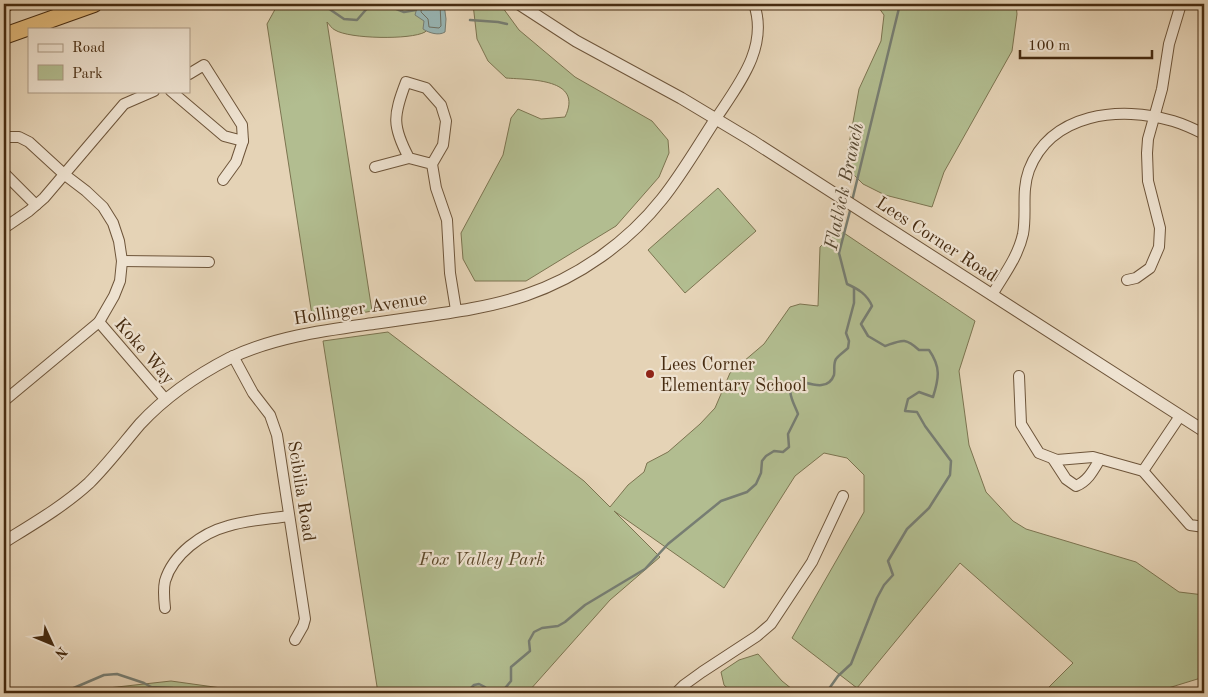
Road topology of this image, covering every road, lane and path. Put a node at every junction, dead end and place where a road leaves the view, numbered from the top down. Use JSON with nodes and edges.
{"nodes":[{"id":1,"x":94,"y":4,"type":"edge"},
{"id":2,"x":518,"y":4,"type":"edge"},
{"id":3,"x":754,"y":4,"type":"edge"},
{"id":4,"x":1181,"y":4,"type":"edge"},
{"id":5,"x":4,"y":36,"type":"edge"},
{"id":6,"x":190,"y":73,"type":"edge"},
{"id":7,"x":152,"y":92,"type":"edge"},
{"id":8,"x":173,"y":92,"type":"edge"},
{"id":9,"x":1154,"y":117,"type":"junction"},
{"id":10,"x":716,"y":120,"type":"junction"},
{"id":11,"x":1204,"y":134,"type":"edge"},
{"id":12,"x":4,"y":140,"type":"edge"},
{"id":13,"x":242,"y":141,"type":"junction"},
{"id":14,"x":409,"y":158,"type":"junction"},
{"id":15,"x":432,"y":164,"type":"junction"},
{"id":16,"x":375,"y":167,"type":"dead end"},
{"id":17,"x":4,"y":173,"type":"edge"},
{"id":18,"x":65,"y":175,"type":"junction"},
{"id":19,"x":223,"y":180,"type":"dead end"},
{"id":20,"x":36,"y":205,"type":"junction"},
{"id":21,"x":4,"y":228,"type":"edge"},
{"id":22,"x":122,"y":261,"type":"junction"},
{"id":23,"x":209,"y":262,"type":"dead end"},
{"id":24,"x":1127,"y":280,"type":"dead end"},
{"id":25,"x":992,"y":295,"type":"junction"},
{"id":26,"x":456,"y":310,"type":"junction"},
{"id":27,"x":99,"y":322,"type":"junction"},
{"id":28,"x":234,"y":356,"type":"junction"},
{"id":29,"x":1019,"y":376,"type":"dead end"},
{"id":30,"x":166,"y":400,"type":"junction"},
{"id":31,"x":4,"y":401,"type":"edge"},
{"id":32,"x":1180,"y":416,"type":"junction"},
{"id":33,"x":1204,"y":431,"type":"edge"},
{"id":34,"x":1053,"y":458,"type":"junction"},
{"id":35,"x":1100,"y":459,"type":"junction"},
{"id":36,"x":1143,"y":471,"type":"junction"},
{"id":37,"x":843,"y":496,"type":"dead end"},
{"id":38,"x":289,"y":516,"type":"junction"},
{"id":39,"x":1204,"y":527,"type":"edge"},
{"id":40,"x":4,"y":542,"type":"edge"},
{"id":41,"x":166,"y":608,"type":"dead end"},
{"id":42,"x":295,"y":640,"type":"dead end"},
{"id":43,"x":676,"y":693,"type":"edge"}],
"edges":[{"from":1,"to":5,"type":"highway"},
{"from":2,"to":10,"type":"street","name":"Lees Corner Road"},
{"from":3,"to":10,"type":"street"},
{"from":4,"to":9,"type":"street"},
{"from":6,"to":13,"type":"street"},
{"from":7,"to":18,"type":"street"},
{"from":8,"to":13,"type":"street"},
{"from":9,"to":11,"type":"street"},
{"from":9,"to":24,"type":"street"},
{"from":9,"to":25,"type":"street"},
{"from":10,"to":25,"type":"street","name":"Lees Corner Road"},
{"from":10,"to":26,"type":"street","name":"Hollinger Avenue"},
{"from":12,"to":18,"type":"street"},
{"from":13,"to":19,"type":"street"},
{"from":14,"to":15,"type":"street"},
{"from":14,"to":15,"type":"street"},
{"from":14,"to":16,"type":"street"},
{"from":15,"to":26,"type":"street"},
{"from":17,"to":20,"type":"street"},
{"from":18,"to":20,"type":"street"},
{"from":18,"to":22,"type":"street"},
{"from":20,"to":21,"type":"street"},
{"from":22,"to":23,"type":"street"},
{"from":22,"to":27,"type":"street"},
{"from":25,"to":32,"type":"street","name":"Lees Corner Road"},
{"from":26,"to":28,"type":"street","name":"Hollinger Avenue"},
{"from":27,"to":30,"type":"street","name":"Koke Way"},
{"from":27,"to":31,"type":"street"},
{"from":28,"to":30,"type":"street","name":"Hollinger Avenue"},
{"from":28,"to":38,"type":"street","name":"Scibilia Road"},
{"from":29,"to":34,"type":"street"},
{"from":30,"to":40,"type":"street","name":"Hollinger Avenue"},
{"from":32,"to":33,"type":"street","name":"Lees Corner Road"},
{"from":32,"to":36,"type":"street"},
{"from":34,"to":35,"type":"street"},
{"from":34,"to":35,"type":"street"},
{"from":35,"to":36,"type":"street"},
{"from":36,"to":39,"type":"street"},
{"from":37,"to":43,"type":"street"},
{"from":38,"to":41,"type":"street"},
{"from":38,"to":42,"type":"street","name":"Scibilia Road"}]}
